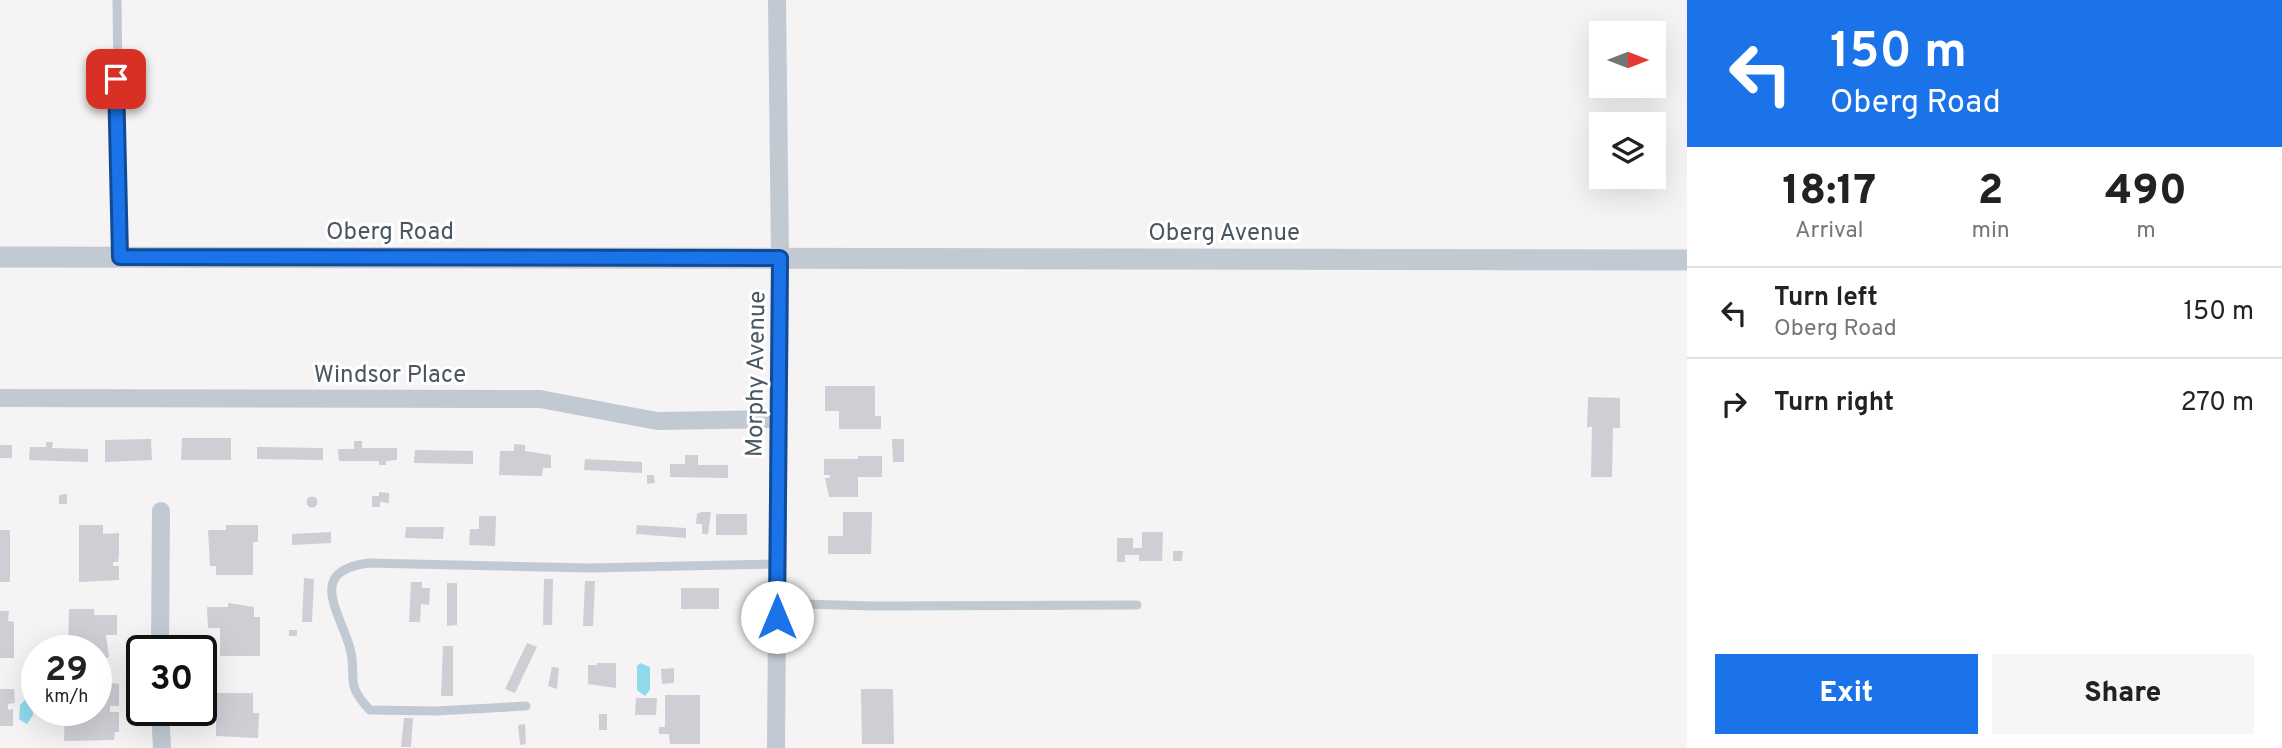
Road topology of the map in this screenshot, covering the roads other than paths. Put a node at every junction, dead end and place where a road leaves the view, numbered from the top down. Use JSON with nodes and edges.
{"nodes":[{"id":1,"x":117,"y":0,"type":"edge"},
{"id":2,"x":777,"y":0,"type":"edge"},
{"id":3,"x":1687,"y":248,"type":"edge"},
{"id":4,"x":0,"y":257,"type":"edge"},
{"id":5,"x":120,"y":257,"type":"junction"},
{"id":6,"x":780,"y":258,"type":"junction"},
{"id":7,"x":1677,"y":259,"type":"edge"},
{"id":8,"x":0,"y":398,"type":"edge"},
{"id":9,"x":778,"y":419,"type":"junction"},
{"id":10,"x":160,"y":511,"type":"dead end"},
{"id":11,"x":777,"y":564,"type":"junction"},
{"id":12,"x":777,"y":597,"type":"junction"},
{"id":13,"x":1137,"y":605,"type":"dead end"},
{"id":14,"x":160,"y":635,"type":"edge"},
{"id":15,"x":526,"y":706,"type":"dead end"},
{"id":16,"x":161,"y":726,"type":"edge"},
{"id":17,"x":162,"y":748,"type":"edge"},
{"id":18,"x":776,"y":748,"type":"edge"}],
"edges":[{"from":1,"to":5,"type":"lane"},
{"from":2,"to":6,"type":"street","name":"Morphy Avenue"},
{"from":3,"to":7,"type":"street","name":"Oberg Avenue"},
{"from":4,"to":5,"type":"street","name":"Oberg Road"},
{"from":5,"to":6,"type":"street","name":"Oberg Road"},
{"from":6,"to":7,"type":"street","name":"Oberg Avenue"},
{"from":6,"to":9,"type":"street","name":"Morphy Avenue"},
{"from":8,"to":9,"type":"street","name":"Windsor Place"},
{"from":9,"to":11,"type":"street","name":"Morphy Avenue"},
{"from":10,"to":14,"type":"street"},
{"from":11,"to":12,"type":"street","name":"Morphy Avenue"},
{"from":11,"to":15,"type":"lane"},
{"from":12,"to":13,"type":"lane"},
{"from":12,"to":18,"type":"street","name":"Morphy Avenue"},
{"from":16,"to":17,"type":"street"}]}
